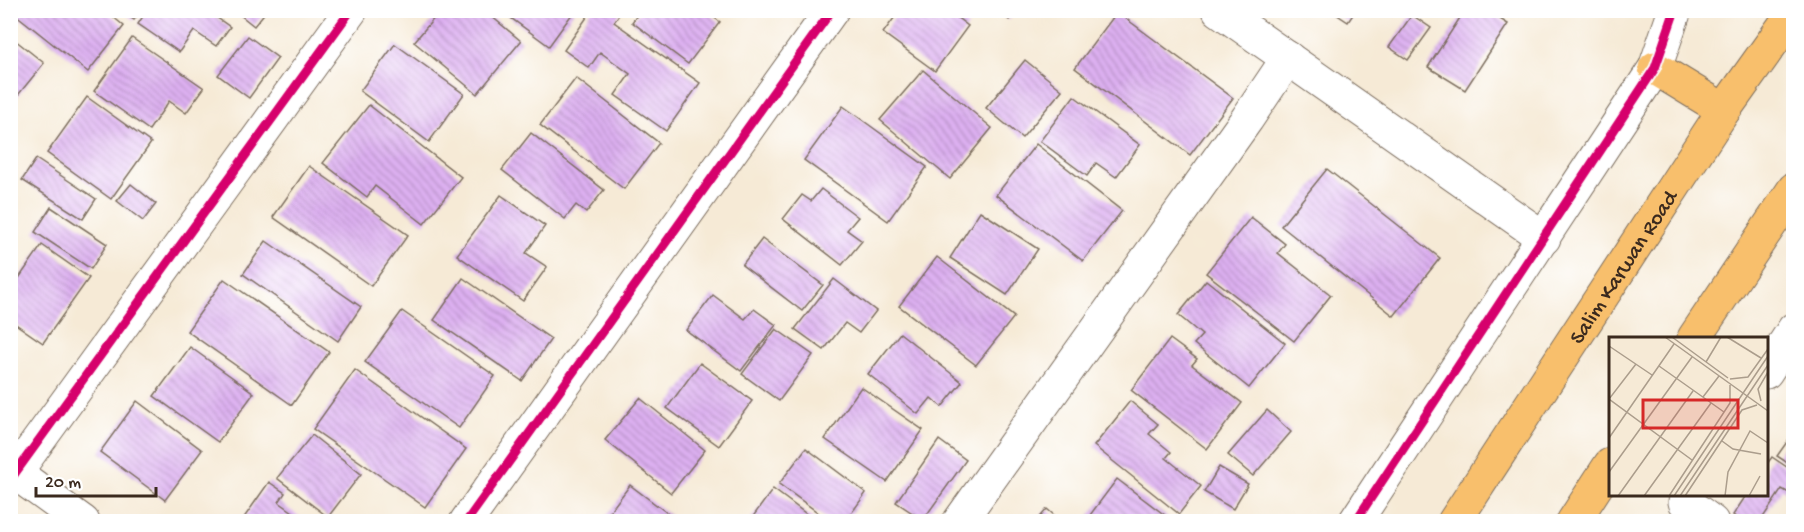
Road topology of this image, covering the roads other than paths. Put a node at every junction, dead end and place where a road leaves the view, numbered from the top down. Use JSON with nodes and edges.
{"nodes":[{"id":1,"x":351,"y":10,"type":"edge"},
{"id":2,"x":832,"y":10,"type":"edge"},
{"id":3,"x":1219,"y":10,"type":"edge"},
{"id":4,"x":1675,"y":10,"type":"edge"},
{"id":5,"x":1794,"y":12,"type":"edge"},
{"id":6,"x":1288,"y":58,"type":"junction"},
{"id":7,"x":1655,"y":68,"type":"junction"},
{"id":8,"x":1724,"y":111,"type":"junction"},
{"id":9,"x":1794,"y":189,"type":"edge"},
{"id":10,"x":1544,"y":238,"type":"junction"},
{"id":11,"x":1794,"y":329,"type":"edge"},
{"id":12,"x":1695,"y":337,"type":"edge"},
{"id":13,"x":1768,"y":370,"type":"edge"},
{"id":14,"x":1609,"y":468,"type":"edge"},
{"id":15,"x":12,"y":474,"type":"edge"},
{"id":16,"x":1682,"y":506,"type":"edge"},
{"id":17,"x":83,"y":522,"type":"edge"},
{"id":18,"x":466,"y":522,"type":"edge"},
{"id":19,"x":959,"y":522,"type":"edge"},
{"id":20,"x":1355,"y":522,"type":"edge"},
{"id":21,"x":1454,"y":522,"type":"edge"},
{"id":22,"x":1573,"y":522,"type":"edge"},
{"id":23,"x":1712,"y":522,"type":"edge"}],
"edges":[{"from":1,"to":15,"type":"street"},
{"from":2,"to":18,"type":"street"},
{"from":3,"to":6,"type":"street"},
{"from":4,"to":7,"type":"street"},
{"from":5,"to":8,"type":"main road","name":"Salim Karwan Road"},
{"from":6,"to":10,"type":"street"},
{"from":6,"to":19,"type":"street"},
{"from":7,"to":8,"type":"main road"},
{"from":7,"to":10,"type":"street"},
{"from":8,"to":21,"type":"main road","name":"Salim Karwan Road"},
{"from":9,"to":12,"type":"main road"},
{"from":10,"to":20,"type":"street"},
{"from":11,"to":13,"type":"street"},
{"from":14,"to":22,"type":"main road"},
{"from":15,"to":17,"type":"street"},
{"from":16,"to":23,"type":"street"}]}
